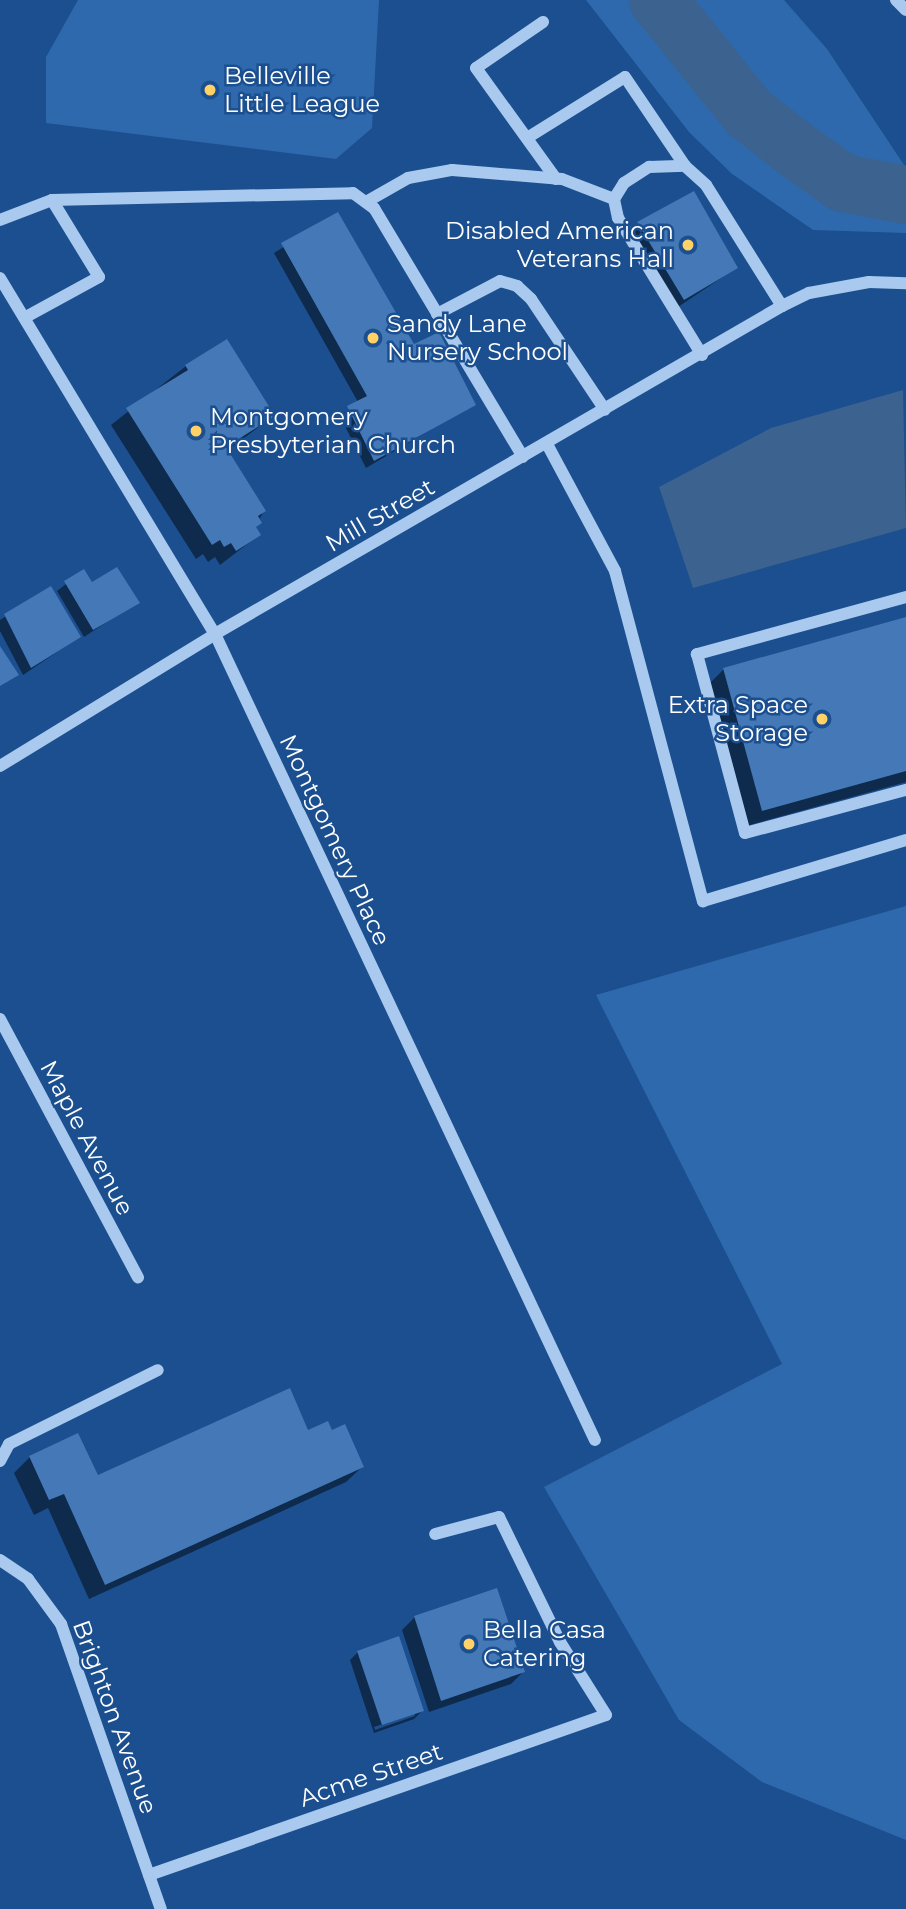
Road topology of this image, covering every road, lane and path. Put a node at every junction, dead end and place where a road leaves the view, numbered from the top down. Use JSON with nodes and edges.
{"nodes":[{"id":1,"x":896,"y":0,"type":"edge"},
{"id":2,"x":906,"y":10,"type":"edge"},
{"id":3,"x":542,"y":22,"type":"dead end"},
{"id":4,"x":527,"y":138,"type":"junction"},
{"id":5,"x":685,"y":166,"type":"junction"},
{"id":6,"x":556,"y":178,"type":"junction"},
{"id":7,"x":614,"y":199,"type":"junction"},
{"id":8,"x":52,"y":200,"type":"junction"},
{"id":9,"x":366,"y":202,"type":"junction"},
{"id":10,"x":0,"y":220,"type":"edge"},
{"id":11,"x":0,"y":278,"type":"edge"},
{"id":12,"x":906,"y":283,"type":"edge"},
{"id":13,"x":782,"y":306,"type":"junction"},
{"id":14,"x":437,"y":314,"type":"junction"},
{"id":15,"x":24,"y":318,"type":"junction"},
{"id":16,"x":702,"y":355,"type":"junction"},
{"id":17,"x":605,"y":410,"type":"junction"},
{"id":18,"x":547,"y":443,"type":"junction"},
{"id":19,"x":523,"y":457,"type":"junction"},
{"id":20,"x":906,"y":597,"type":"edge"},
{"id":21,"x":215,"y":634,"type":"junction"},
{"id":22,"x":0,"y":766,"type":"edge"},
{"id":23,"x":906,"y":790,"type":"edge"},
{"id":24,"x":906,"y":841,"type":"edge"},
{"id":25,"x":0,"y":1019,"type":"edge"},
{"id":26,"x":138,"y":1278,"type":"dead end"},
{"id":27,"x":158,"y":1370,"type":"dead end"},
{"id":28,"x":595,"y":1440,"type":"dead end"},
{"id":29,"x":0,"y":1461,"type":"edge"},
{"id":30,"x":435,"y":1534,"type":"dead end"},
{"id":31,"x":0,"y":1560,"type":"edge"},
{"id":32,"x":149,"y":1875,"type":"junction"},
{"id":33,"x":161,"y":1909,"type":"edge"}],
"edges":[{"from":1,"to":2,"type":"street"},
{"from":3,"to":4,"type":"street"},
{"from":4,"to":5,"type":"street"},
{"from":4,"to":6,"type":"street"},
{"from":5,"to":7,"type":"street"},
{"from":5,"to":13,"type":"street"},
{"from":6,"to":7,"type":"street"},
{"from":6,"to":9,"type":"street"},
{"from":7,"to":16,"type":"street"},
{"from":8,"to":9,"type":"street"},
{"from":8,"to":10,"type":"street"},
{"from":8,"to":15,"type":"street"},
{"from":9,"to":14,"type":"street"},
{"from":11,"to":15,"type":"street","name":"Montgomery Place"},
{"from":12,"to":13,"type":"street","name":"Mill Street"},
{"from":13,"to":16,"type":"street","name":"Mill Street"},
{"from":14,"to":17,"type":"street"},
{"from":14,"to":19,"type":"street"},
{"from":15,"to":21,"type":"street","name":"Montgomery Place"},
{"from":16,"to":17,"type":"street","name":"Mill Street"},
{"from":17,"to":18,"type":"street","name":"Mill Street"},
{"from":18,"to":19,"type":"street","name":"Mill Street"},
{"from":18,"to":24,"type":"street"},
{"from":19,"to":21,"type":"street","name":"Mill Street"},
{"from":20,"to":23,"type":"street"},
{"from":21,"to":22,"type":"street","name":"Mill Street"},
{"from":21,"to":28,"type":"street","name":"Montgomery Place"},
{"from":25,"to":26,"type":"street","name":"Maple Avenue"},
{"from":27,"to":29,"type":"street"},
{"from":30,"to":32,"type":"street","name":"Acme Street"},
{"from":31,"to":32,"type":"street","name":"Brighton Avenue"},
{"from":32,"to":33,"type":"street","name":"Brighton Avenue"}]}
